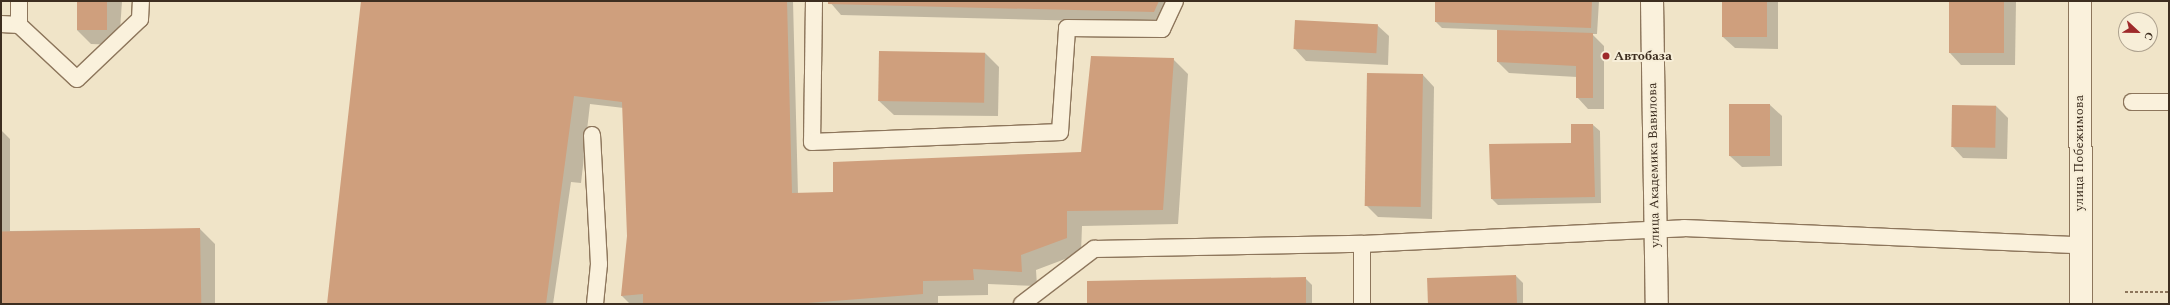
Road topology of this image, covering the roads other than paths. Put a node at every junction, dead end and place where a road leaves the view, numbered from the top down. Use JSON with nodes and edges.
{"nodes":[{"id":1,"x":19,"y":1,"type":"edge"},
{"id":2,"x":141,"y":1,"type":"edge"},
{"id":3,"x":814,"y":1,"type":"edge"},
{"id":4,"x":1175,"y":1,"type":"edge"},
{"id":5,"x":1652,"y":1,"type":"edge"},
{"id":6,"x":2080,"y":1,"type":"edge"},
{"id":7,"x":1,"y":24,"type":"edge"},
{"id":8,"x":19,"y":25,"type":"junction"},
{"id":9,"x":2132,"y":102,"type":"dead end"},
{"id":10,"x":2169,"y":102,"type":"edge"},
{"id":11,"x":592,"y":135,"type":"dead end"},
{"id":12,"x":1655,"y":229,"type":"junction"},
{"id":13,"x":1362,"y":244,"type":"junction"},
{"id":14,"x":2079,"y":245,"type":"junction"},
{"id":15,"x":595,"y":304,"type":"edge"},
{"id":16,"x":1022,"y":304,"type":"edge"},
{"id":17,"x":1362,"y":304,"type":"edge"},
{"id":18,"x":1657,"y":304,"type":"edge"},
{"id":19,"x":2081,"y":304,"type":"edge"}],
"edges":[{"from":1,"to":8,"type":"lane"},
{"from":2,"to":8,"type":"lane"},
{"from":3,"to":4,"type":"lane"},
{"from":5,"to":12,"type":"street","name":"улица Академика Вавилова"},
{"from":6,"to":14,"type":"street","name":"улица Побежимова"},
{"from":7,"to":8,"type":"lane"},
{"from":9,"to":10,"type":"lane"},
{"from":11,"to":15,"type":"lane"},
{"from":12,"to":13,"type":"lane"},
{"from":12,"to":14,"type":"lane"},
{"from":12,"to":18,"type":"street","name":"улица Академика Вавилова"},
{"from":13,"to":16,"type":"lane"},
{"from":13,"to":17,"type":"lane"},
{"from":14,"to":19,"type":"street","name":"улица Побежимова"}]}
